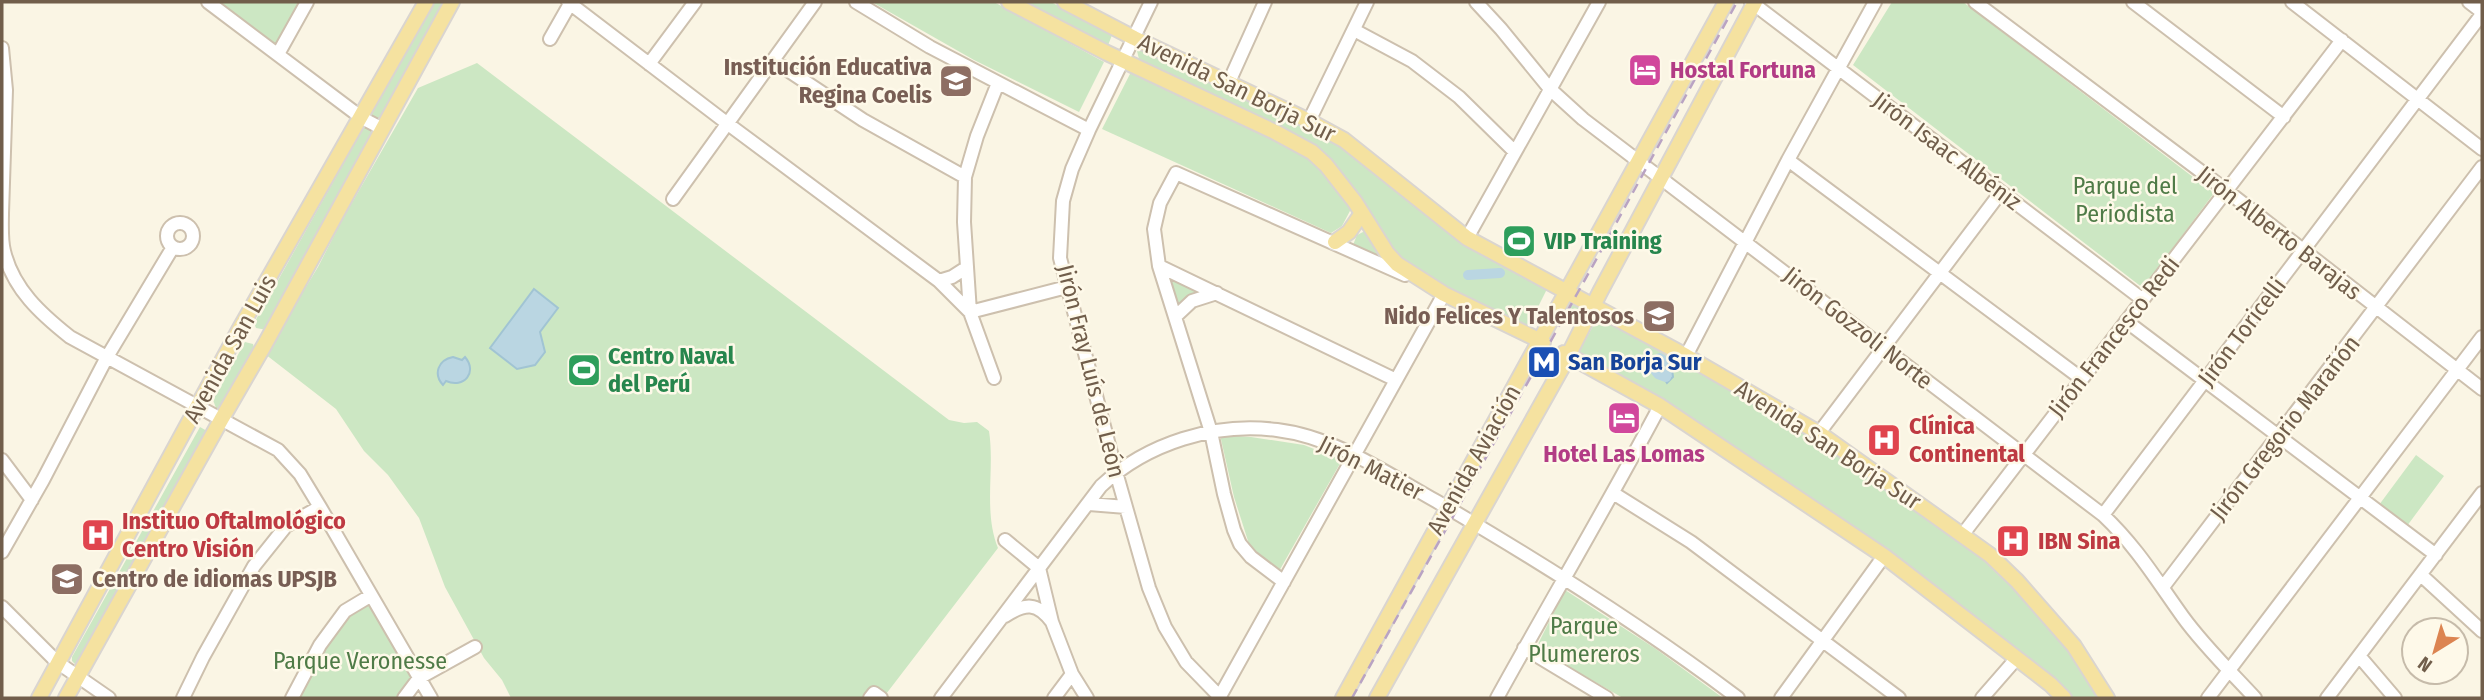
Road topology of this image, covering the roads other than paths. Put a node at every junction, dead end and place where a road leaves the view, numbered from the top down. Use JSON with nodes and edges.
{"nodes":[{"id":1,"x":208,"y":2,"type":"edge"},
{"id":2,"x":307,"y":2,"type":"edge"},
{"id":3,"x":426,"y":2,"type":"edge"},
{"id":4,"x":452,"y":2,"type":"edge"},
{"id":5,"x":569,"y":2,"type":"edge"},
{"id":6,"x":695,"y":2,"type":"edge"},
{"id":7,"x":815,"y":2,"type":"edge"},
{"id":8,"x":856,"y":2,"type":"edge"},
{"id":9,"x":1009,"y":2,"type":"edge"},
{"id":10,"x":1065,"y":2,"type":"edge"},
{"id":11,"x":1151,"y":2,"type":"edge"},
{"id":12,"x":1265,"y":2,"type":"edge"},
{"id":13,"x":1367,"y":2,"type":"edge"},
{"id":14,"x":1476,"y":2,"type":"edge"},
{"id":15,"x":1599,"y":2,"type":"edge"},
{"id":16,"x":1726,"y":2,"type":"edge"},
{"id":17,"x":1753,"y":2,"type":"edge"},
{"id":18,"x":1875,"y":2,"type":"edge"},
{"id":19,"x":1975,"y":2,"type":"edge"},
{"id":20,"x":2133,"y":2,"type":"edge"},
{"id":21,"x":2292,"y":2,"type":"edge"},
{"id":22,"x":2469,"y":2,"type":"edge"},
{"id":23,"x":2482,"y":13,"type":"edge"},
{"id":24,"x":1354,"y":30,"type":"junction"},
{"id":25,"x":1134,"y":38,"type":"junction"},
{"id":26,"x":550,"y":39,"type":"dead end"},
{"id":27,"x":2342,"y":40,"type":"junction"},
{"id":28,"x":2,"y":48,"type":"edge"},
{"id":29,"x":278,"y":54,"type":"junction"},
{"id":30,"x":774,"y":61,"type":"junction"},
{"id":31,"x":1123,"y":61,"type":"junction"},
{"id":32,"x":649,"y":64,"type":"junction"},
{"id":33,"x":1837,"y":67,"type":"junction"},
{"id":34,"x":1229,"y":82,"type":"junction"},
{"id":35,"x":998,"y":83,"type":"junction"},
{"id":36,"x":1550,"y":89,"type":"junction"},
{"id":37,"x":2417,"y":98,"type":"junction"},
{"id":38,"x":2284,"y":117,"type":"junction"},
{"id":39,"x":362,"y":118,"type":"junction"},
{"id":40,"x":1309,"y":121,"type":"junction"},
{"id":41,"x":728,"y":124,"type":"junction"},
{"id":42,"x":382,"y":128,"type":"junction"},
{"id":43,"x":1089,"y":130,"type":"junction"},
{"id":44,"x":2482,"y":149,"type":"edge"},
{"id":45,"x":1515,"y":152,"type":"junction"},
{"id":46,"x":1788,"y":160,"type":"junction"},
{"id":47,"x":1638,"y":161,"type":"junction"},
{"id":48,"x":2482,"y":167,"type":"edge"},
{"id":49,"x":965,"y":177,"type":"junction"},
{"id":50,"x":1661,"y":178,"type":"junction"},
{"id":51,"x":2227,"y":191,"type":"junction"},
{"id":52,"x":2001,"y":192,"type":"junction"},
{"id":53,"x":673,"y":199,"type":"dead end"},
{"id":54,"x":2,"y":213,"type":"edge"},
{"id":55,"x":1362,"y":213,"type":"junction"},
{"id":56,"x":1467,"y":238,"type":"junction"},
{"id":57,"x":1335,"y":242,"type":"junction"},
{"id":58,"x":1746,"y":242,"type":"junction"},
{"id":59,"x":173,"y":247,"type":"dead end"},
{"id":60,"x":2303,"y":251,"type":"junction"},
{"id":61,"x":1159,"y":266,"type":"junction"},
{"id":62,"x":966,"y":268,"type":"junction"},
{"id":63,"x":1939,"y":273,"type":"junction"},
{"id":64,"x":939,"y":281,"type":"junction"},
{"id":65,"x":1426,"y":284,"type":"junction"},
{"id":66,"x":1067,"y":287,"type":"junction"},
{"id":67,"x":1217,"y":293,"type":"junction"},
{"id":68,"x":1566,"y":293,"type":"junction"},
{"id":69,"x":1444,"y":294,"type":"junction"},
{"id":70,"x":2143,"y":299,"type":"junction"},
{"id":71,"x":1593,"y":307,"type":"junction"},
{"id":72,"x":2377,"y":309,"type":"junction"},
{"id":73,"x":970,"y":312,"type":"junction"},
{"id":74,"x":1175,"y":317,"type":"junction"},
{"id":75,"x":2126,"y":321,"type":"junction"},
{"id":76,"x":2482,"y":337,"type":"edge"},
{"id":77,"x":1541,"y":341,"type":"junction"},
{"id":78,"x":1883,"y":349,"type":"junction"},
{"id":79,"x":1566,"y":354,"type":"junction"},
{"id":80,"x":1686,"y":356,"type":"junction"},
{"id":81,"x":107,"y":357,"type":"junction"},
{"id":82,"x":2458,"y":369,"type":"junction"},
{"id":83,"x":994,"y":378,"type":"dead end"},
{"id":84,"x":2082,"y":379,"type":"junction"},
{"id":85,"x":1396,"y":380,"type":"junction"},
{"id":86,"x":2204,"y":382,"type":"junction"},
{"id":87,"x":2482,"y":389,"type":"edge"},
{"id":88,"x":1660,"y":406,"type":"junction"},
{"id":89,"x":197,"y":407,"type":"junction"},
{"id":90,"x":220,"y":419,"type":"junction"},
{"id":91,"x":1211,"y":432,"type":"junction"},
{"id":92,"x":1819,"y":433,"type":"junction"},
{"id":93,"x":2278,"y":436,"type":"junction"},
{"id":94,"x":2024,"y":454,"type":"junction"},
{"id":95,"x":1354,"y":455,"type":"junction"},
{"id":96,"x":2,"y":460,"type":"edge"},
{"id":97,"x":10,"y":471,"type":"junction"},
{"id":98,"x":1116,"y":472,"type":"junction"},
{"id":99,"x":43,"y":480,"type":"junction"},
{"id":100,"x":1614,"y":493,"type":"junction"},
{"id":101,"x":2360,"y":498,"type":"junction"},
{"id":102,"x":32,"y":499,"type":"junction"},
{"id":103,"x":2480,"y":500,"type":"edge"},
{"id":104,"x":1090,"y":504,"type":"junction"},
{"id":105,"x":320,"y":507,"type":"junction"},
{"id":106,"x":1126,"y":507,"type":"junction"},
{"id":107,"x":1448,"y":508,"type":"junction"},
{"id":108,"x":2103,"y":515,"type":"junction"},
{"id":109,"x":1475,"y":524,"type":"junction"},
{"id":110,"x":1963,"y":534,"type":"junction"},
{"id":111,"x":1004,"y":540,"type":"dead end"},
{"id":112,"x":2,"y":552,"type":"edge"},
{"id":113,"x":2435,"y":555,"type":"junction"},
{"id":114,"x":1884,"y":556,"type":"junction"},
{"id":115,"x":1040,"y":568,"type":"junction"},
{"id":116,"x":2421,"y":575,"type":"junction"},
{"id":117,"x":1563,"y":577,"type":"junction"},
{"id":118,"x":1284,"y":582,"type":"junction"},
{"id":119,"x":2163,"y":587,"type":"junction"},
{"id":120,"x":370,"y":596,"type":"junction"},
{"id":121,"x":2,"y":607,"type":"edge"},
{"id":122,"x":1001,"y":618,"type":"junction"},
{"id":123,"x":1052,"y":622,"type":"junction"},
{"id":124,"x":2482,"y":631,"type":"edge"},
{"id":125,"x":1824,"y":641,"type":"junction"},
{"id":126,"x":475,"y":647,"type":"dead end"},
{"id":127,"x":1524,"y":648,"type":"junction"},
{"id":128,"x":2360,"y":657,"type":"junction"},
{"id":129,"x":2016,"y":659,"type":"junction"},
{"id":130,"x":57,"y":662,"type":"junction"},
{"id":131,"x":2229,"y":670,"type":"junction"},
{"id":132,"x":1072,"y":674,"type":"junction"},
{"id":133,"x":78,"y":676,"type":"junction"},
{"id":134,"x":419,"y":678,"type":"junction"},
{"id":135,"x":39,"y":698,"type":"edge"},
{"id":136,"x":66,"y":698,"type":"edge"},
{"id":137,"x":109,"y":698,"type":"edge"},
{"id":138,"x":183,"y":698,"type":"edge"},
{"id":139,"x":292,"y":698,"type":"edge"},
{"id":140,"x":404,"y":698,"type":"edge"},
{"id":141,"x":431,"y":698,"type":"edge"},
{"id":142,"x":941,"y":698,"type":"edge"},
{"id":143,"x":1054,"y":698,"type":"edge"},
{"id":144,"x":1087,"y":698,"type":"edge"},
{"id":145,"x":1220,"y":698,"type":"edge"},
{"id":146,"x":1343,"y":698,"type":"edge"},
{"id":147,"x":1377,"y":698,"type":"edge"},
{"id":148,"x":1497,"y":698,"type":"edge"},
{"id":149,"x":1607,"y":698,"type":"edge"},
{"id":150,"x":1738,"y":698,"type":"edge"},
{"id":151,"x":1781,"y":698,"type":"edge"},
{"id":152,"x":1899,"y":698,"type":"edge"},
{"id":153,"x":1982,"y":698,"type":"edge"},
{"id":154,"x":2064,"y":698,"type":"edge"},
{"id":155,"x":2107,"y":698,"type":"edge"},
{"id":156,"x":2208,"y":698,"type":"edge"},
{"id":157,"x":2255,"y":698,"type":"edge"},
{"id":158,"x":2328,"y":698,"type":"edge"},
{"id":159,"x":2395,"y":698,"type":"edge"}],
"edges":[{"from":1,"to":29,"type":"street"},
{"from":2,"to":29,"type":"street"},
{"from":3,"to":39,"type":"main road","name":"Avenida San Luis"},
{"from":4,"to":42,"type":"main road","name":"Avenida San Luis"},
{"from":5,"to":26,"type":"street"},
{"from":5,"to":32,"type":"street"},
{"from":6,"to":32,"type":"street"},
{"from":7,"to":30,"type":"street"},
{"from":8,"to":35,"type":"street"},
{"from":9,"to":31,"type":"main road","name":"Avenida San Borja Sur"},
{"from":10,"to":25,"type":"main road","name":"Avenida San Borja Sur"},
{"from":11,"to":25,"type":"street","name":"Jirón Fray Luís de León"},
{"from":12,"to":34,"type":"street"},
{"from":13,"to":24,"type":"street"},
{"from":14,"to":36,"type":"street","name":"Jirón Gozzoli Norte"},
{"from":15,"to":36,"type":"street"},
{"from":16,"to":47,"type":"main road","name":"Avenida Aviación"},
{"from":17,"to":33,"type":"street","name":"Jirón Isaac Albéniz"},
{"from":17,"to":50,"type":"main road","name":"Avenida Aviación"},
{"from":18,"to":33,"type":"street"},
{"from":19,"to":51,"type":"street","name":"Jirón Alberto Barajas"},
{"from":20,"to":38,"type":"street"},
{"from":21,"to":27,"type":"street"},
{"from":22,"to":23,"type":"street"},
{"from":23,"to":37,"type":"street","name":"Jirón Toricelli"},
{"from":24,"to":40,"type":"street"},
{"from":24,"to":45,"type":"street"},
{"from":25,"to":31,"type":"street","name":"Jirón Fray Luís de León"},
{"from":25,"to":34,"type":"main road","name":"Avenida San Borja Sur"},
{"from":27,"to":37,"type":"street"},
{"from":27,"to":38,"type":"street","name":"Jirón Francesco Redi"},
{"from":28,"to":54,"type":"street"},
{"from":29,"to":39,"type":"street"},
{"from":30,"to":41,"type":"street"},
{"from":30,"to":49,"type":"street"},
{"from":31,"to":43,"type":"street","name":"Jirón Fray Luís de León"},
{"from":31,"to":55,"type":"main road","name":"Avenida San Borja Sur"},
{"from":32,"to":41,"type":"street"},
{"from":33,"to":46,"type":"street"},
{"from":33,"to":52,"type":"street","name":"Jirón Isaac Albéniz"},
{"from":34,"to":40,"type":"main road","name":"Avenida San Borja Sur"},
{"from":35,"to":43,"type":"street"},
{"from":35,"to":49,"type":"street"},
{"from":36,"to":45,"type":"street"},
{"from":36,"to":47,"type":"street","name":"Jirón Gozzoli Norte"},
{"from":37,"to":44,"type":"street"},
{"from":37,"to":60,"type":"street","name":"Jirón Toricelli"},
{"from":38,"to":51,"type":"street","name":"Jirón Francesco Redi"},
{"from":39,"to":42,"type":"street"},
{"from":39,"to":89,"type":"main road","name":"Avenida San Luis"},
{"from":40,"to":56,"type":"main road","name":"Avenida San Borja Sur"},
{"from":41,"to":53,"type":"street"},
{"from":41,"to":64,"type":"street"},
{"from":42,"to":90,"type":"main road","name":"Avenida San Luis"},
{"from":43,"to":66,"type":"street","name":"Jirón Fray Luís de León"},
{"from":45,"to":56,"type":"street"},
{"from":46,"to":58,"type":"street"},
{"from":46,"to":63,"type":"street"},
{"from":47,"to":50,"type":"street","name":"Jirón Gozzoli Norte"},
{"from":47,"to":68,"type":"main road","name":"Avenida Aviación"},
{"from":48,"to":72,"type":"street","name":"Jirón Gregorio Marañón"},
{"from":49,"to":62,"type":"street"},
{"from":50,"to":58,"type":"street","name":"Jirón Gozzoli Norte"},
{"from":50,"to":71,"type":"main road","name":"Avenida Aviación"},
{"from":51,"to":60,"type":"street","name":"Jirón Alberto Barajas"},
{"from":51,"to":70,"type":"street","name":"Jirón Francesco Redi"},
{"from":52,"to":63,"type":"street"},
{"from":52,"to":70,"type":"street","name":"Jirón Isaac Albéniz"},
{"from":54,"to":81,"type":"street"},
{"from":55,"to":57,"type":"main road"},
{"from":55,"to":65,"type":"main road","name":"Avenida San Borja Sur"},
{"from":56,"to":68,"type":"main road","name":"Avenida San Borja Sur"},
{"from":57,"to":61,"type":"street"},
{"from":57,"to":65,"type":"street"},
{"from":58,"to":78,"type":"street","name":"Jirón Gozzoli Norte"},
{"from":58,"to":80,"type":"street"},
{"from":59,"to":81,"type":"street"},
{"from":60,"to":72,"type":"street","name":"Jirón Alberto Barajas"},
{"from":60,"to":86,"type":"street","name":"Jirón Toricelli"},
{"from":61,"to":67,"type":"street"},
{"from":61,"to":74,"type":"street"},
{"from":62,"to":64,"type":"street"},
{"from":62,"to":73,"type":"street"},
{"from":63,"to":78,"type":"street"},
{"from":63,"to":84,"type":"street"},
{"from":64,"to":73,"type":"street"},
{"from":65,"to":69,"type":"main road","name":"Avenida San Borja Sur"},
{"from":66,"to":73,"type":"street"},
{"from":66,"to":98,"type":"street","name":"Jirón Fray Luís de León"},
{"from":67,"to":74,"type":"street"},
{"from":67,"to":85,"type":"street"},
{"from":68,"to":71,"type":"main road","name":"Avenida San Borja Sur"},
{"from":68,"to":77,"type":"main road","name":"Avenida Aviación"},
{"from":69,"to":77,"type":"main road","name":"Avenida San Borja Sur"},
{"from":69,"to":85,"type":"street"},
{"from":70,"to":75,"type":"street","name":"Jirón Francesco Redi"},
{"from":71,"to":79,"type":"main road","name":"Avenida Aviación"},
{"from":71,"to":80,"type":"main road","name":"Avenida San Borja Sur"},
{"from":72,"to":82,"type":"street","name":"Jirón Alberto Barajas"},
{"from":72,"to":93,"type":"street","name":"Jirón Gregorio Marañón"},
{"from":73,"to":83,"type":"street"},
{"from":74,"to":91,"type":"street"},
{"from":75,"to":84,"type":"street","name":"Jirón Francesco Redi"},
{"from":75,"to":86,"type":"street"},
{"from":76,"to":82,"type":"street"},
{"from":77,"to":107,"type":"main road","name":"Avenida Aviación"},
{"from":78,"to":92,"type":"street"},
{"from":78,"to":94,"type":"street","name":"Jirón Gozzoli Norte"},
{"from":79,"to":88,"type":"main road"},
{"from":79,"to":109,"type":"main road","name":"Avenida Aviación"},
{"from":80,"to":92,"type":"main road","name":"Avenida San Borja Sur"},
{"from":81,"to":89,"type":"street"},
{"from":81,"to":99,"type":"street"},
{"from":82,"to":87,"type":"street","name":"Jirón Alberto Barajas"},
{"from":82,"to":101,"type":"street"},
{"from":84,"to":94,"type":"street","name":"Jirón Francesco Redi"},
{"from":85,"to":95,"type":"street"},
{"from":86,"to":93,"type":"street"},
{"from":86,"to":108,"type":"street","name":"Jirón Toricelli"},
{"from":88,"to":100,"type":"street"},
{"from":88,"to":114,"type":"main road"},
{"from":89,"to":90,"type":"street"},
{"from":89,"to":130,"type":"main road","name":"Avenida San Luis"},
{"from":90,"to":105,"type":"street"},
{"from":90,"to":133,"type":"main road","name":"Avenida San Luis"},
{"from":91,"to":95,"type":"street","name":"Jirón Matier"},
{"from":91,"to":98,"type":"street","name":"Jirón Matier"},
{"from":91,"to":118,"type":"street"},
{"from":92,"to":110,"type":"main road","name":"Avenida San Borja Sur"},
{"from":93,"to":101,"type":"street"},
{"from":93,"to":119,"type":"street","name":"Jirón Gregorio Marañón"},
{"from":94,"to":108,"type":"street","name":"Jirón Gozzoli Norte"},
{"from":94,"to":110,"type":"street","name":"Jirón Francesco Redi"},
{"from":95,"to":107,"type":"street","name":"Jirón Matier"},
{"from":95,"to":118,"type":"street"},
{"from":96,"to":97,"type":"street"},
{"from":97,"to":99,"type":"street"},
{"from":97,"to":102,"type":"street"},
{"from":98,"to":104,"type":"street","name":"Jirón Matier"},
{"from":98,"to":106,"type":"street","name":"Jirón Fray Luís de León"},
{"from":99,"to":102,"type":"street"},
{"from":100,"to":117,"type":"street"},
{"from":100,"to":125,"type":"street"},
{"from":101,"to":113,"type":"street"},
{"from":101,"to":131,"type":"street"},
{"from":102,"to":112,"type":"street"},
{"from":103,"to":113,"type":"street"},
{"from":104,"to":106,"type":"street","name":"Jirón Fray Luís de León"},
{"from":104,"to":115,"type":"street","name":"Jirón Matier"},
{"from":105,"to":120,"type":"street"},
{"from":105,"to":138,"type":"street"},
{"from":106,"to":145,"type":"street","name":"Jirón Fray Luís de León"},
{"from":107,"to":109,"type":"street","name":"Jirón Matier"},
{"from":107,"to":146,"type":"main road","name":"Avenida Aviación"},
{"from":108,"to":119,"type":"street","name":"Jirón Gozzoli Norte"},
{"from":109,"to":117,"type":"street","name":"Jirón Matier"},
{"from":109,"to":147,"type":"main road","name":"Avenida Aviación"},
{"from":110,"to":155,"type":"main road","name":"Avenida San Borja Sur"},
{"from":111,"to":115,"type":"street"},
{"from":113,"to":116,"type":"street"},
{"from":114,"to":125,"type":"street"},
{"from":114,"to":129,"type":"main road"},
{"from":115,"to":122,"type":"street","name":"Jirón Matier"},
{"from":115,"to":123,"type":"street"},
{"from":116,"to":124,"type":"street"},
{"from":116,"to":128,"type":"street"},
{"from":117,"to":127,"type":"street"},
{"from":117,"to":150,"type":"street","name":"Jirón Matier"},
{"from":118,"to":145,"type":"street"},
{"from":119,"to":131,"type":"street","name":"Jirón Gozzoli Norte"},
{"from":120,"to":134,"type":"street"},
{"from":120,"to":139,"type":"street"},
{"from":121,"to":130,"type":"street"},
{"from":122,"to":123,"type":"street"},
{"from":122,"to":142,"type":"street","name":"Jirón Matier"},
{"from":123,"to":132,"type":"street"},
{"from":125,"to":151,"type":"street"},
{"from":125,"to":152,"type":"street"},
{"from":126,"to":134,"type":"street"},
{"from":127,"to":148,"type":"street"},
{"from":127,"to":149,"type":"street"},
{"from":128,"to":158,"type":"street"},
{"from":128,"to":159,"type":"street"},
{"from":129,"to":153,"type":"street"},
{"from":129,"to":154,"type":"main road"},
{"from":130,"to":133,"type":"street"},
{"from":130,"to":135,"type":"main road","name":"Avenida San Luis"},
{"from":131,"to":156,"type":"street"},
{"from":131,"to":157,"type":"street","name":"Jirón Gozzoli Norte"},
{"from":132,"to":143,"type":"street"},
{"from":132,"to":144,"type":"street"},
{"from":133,"to":136,"type":"main road","name":"Avenida San Luis"},
{"from":133,"to":137,"type":"street"},
{"from":134,"to":140,"type":"street"},
{"from":134,"to":141,"type":"street"}]}
